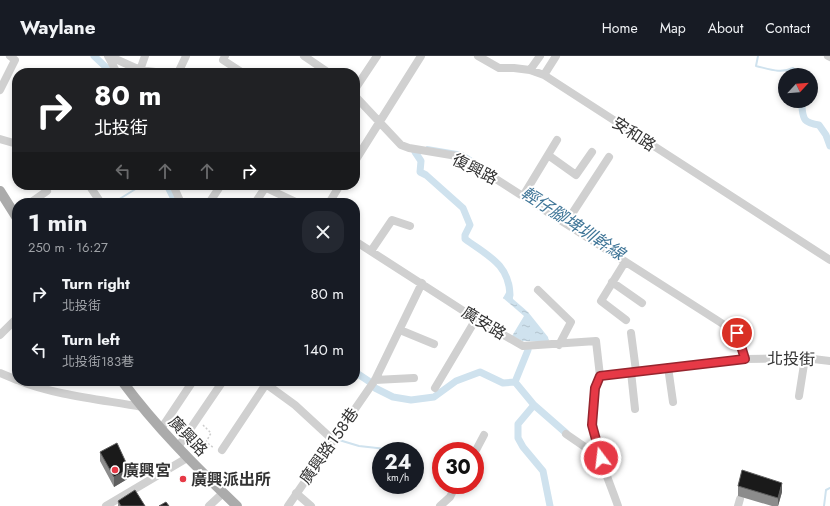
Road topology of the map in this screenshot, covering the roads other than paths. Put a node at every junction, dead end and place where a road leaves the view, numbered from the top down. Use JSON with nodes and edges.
{"nodes":[{"id":1,"x":10,"y":56,"type":"edge"},
{"id":2,"x":109,"y":56,"type":"edge"},
{"id":3,"x":145,"y":56,"type":"edge"},
{"id":4,"x":186,"y":56,"type":"edge"},
{"id":5,"x":225,"y":56,"type":"edge"},
{"id":6,"x":304,"y":56,"type":"edge"},
{"id":7,"x":377,"y":56,"type":"edge"},
{"id":8,"x":421,"y":56,"type":"edge"},
{"id":9,"x":478,"y":56,"type":"edge"},
{"id":10,"x":540,"y":56,"type":"edge"},
{"id":11,"x":556,"y":56,"type":"edge"},
{"id":12,"x":115,"y":68,"type":"edge"},
{"id":13,"x":136,"y":68,"type":"edge"},
{"id":14,"x":141,"y":68,"type":"edge"},
{"id":15,"x":180,"y":68,"type":"edge"},
{"id":16,"x":235,"y":68,"type":"edge"},
{"id":17,"x":322,"y":68,"type":"edge"},
{"id":18,"x":530,"y":70,"type":"junction"},
{"id":19,"x":544,"y":75,"type":"junction"},
{"id":20,"x":360,"y":82,"type":"edge"},
{"id":21,"x":0,"y":90,"type":"edge"},
{"id":22,"x":360,"y":101,"type":"edge"},
{"id":23,"x":380,"y":122,"type":"junction"},
{"id":24,"x":0,"y":139,"type":"edge"},
{"id":25,"x":557,"y":140,"type":"dead end"},
{"id":26,"x":12,"y":143,"type":"edge"},
{"id":27,"x":592,"y":152,"type":"dead end"},
{"id":28,"x":360,"y":153,"type":"edge"},
{"id":29,"x":548,"y":155,"type":"junction"},
{"id":30,"x":609,"y":157,"type":"dead end"},
{"id":31,"x":269,"y":190,"type":"edge"},
{"id":32,"x":0,"y":191,"type":"edge"},
{"id":33,"x":47,"y":191,"type":"dead end"},
{"id":34,"x":523,"y":196,"type":"junction"},
{"id":35,"x":37,"y":198,"type":"edge"},
{"id":36,"x":287,"y":198,"type":"edge"},
{"id":37,"x":12,"y":209,"type":"edge"},
{"id":38,"x":566,"y":223,"type":"junction"},
{"id":39,"x":410,"y":226,"type":"dead end"},
{"id":40,"x":360,"y":243,"type":"edge"},
{"id":41,"x":371,"y":251,"type":"junction"},
{"id":42,"x":830,"y":260,"type":"edge"},
{"id":43,"x":625,"y":262,"type":"junction"},
{"id":44,"x":612,"y":282,"type":"junction"},
{"id":45,"x":422,"y":283,"type":"junction"},
{"id":46,"x":538,"y":290,"type":"dead end"},
{"id":47,"x":642,"y":304,"type":"dead end"},
{"id":48,"x":476,"y":319,"type":"junction"},
{"id":49,"x":626,"y":320,"type":"dead end"},
{"id":50,"x":12,"y":323,"type":"edge"},
{"id":51,"x":400,"y":330,"type":"junction"},
{"id":52,"x":631,"y":333,"type":"dead end"},
{"id":53,"x":0,"y":335,"type":"edge"},
{"id":54,"x":434,"y":344,"type":"dead end"},
{"id":55,"x":559,"y":345,"type":"junction"},
{"id":56,"x":806,"y":358,"type":"junction"},
{"id":57,"x":745,"y":359,"type":"junction"},
{"id":58,"x":830,"y":361,"type":"edge"},
{"id":59,"x":668,"y":368,"type":"junction"},
{"id":60,"x":633,"y":372,"type":"junction"},
{"id":61,"x":0,"y":373,"type":"edge"},
{"id":62,"x":600,"y":376,"type":"junction"},
{"id":63,"x":12,"y":378,"type":"edge"},
{"id":64,"x":414,"y":378,"type":"dead end"},
{"id":65,"x":373,"y":383,"type":"junction"},
{"id":66,"x":35,"y":386,"type":"edge"},
{"id":67,"x":126,"y":386,"type":"edge"},
{"id":68,"x":190,"y":386,"type":"edge"},
{"id":69,"x":220,"y":386,"type":"edge"},
{"id":70,"x":262,"y":386,"type":"edge"},
{"id":71,"x":269,"y":386,"type":"edge"},
{"id":72,"x":435,"y":388,"type":"dead end"},
{"id":73,"x":799,"y":396,"type":"dead end"},
{"id":74,"x":672,"y":402,"type":"dead end"},
{"id":75,"x":142,"y":407,"type":"junction"},
{"id":76,"x":635,"y":409,"type":"dead end"},
{"id":77,"x":161,"y":429,"type":"junction"},
{"id":78,"x":566,"y":434,"type":"dead end"},
{"id":79,"x":484,"y":435,"type":"dead end"},
{"id":80,"x":333,"y":440,"type":"junction"},
{"id":81,"x":480,"y":442,"type":"edge"},
{"id":82,"x":178,"y":447,"type":"junction"},
{"id":83,"x":222,"y":450,"type":"road end"},
{"id":84,"x":187,"y":458,"type":"junction"},
{"id":85,"x":601,"y":458,"type":"junction"},
{"id":86,"x":296,"y":492,"type":"junction"},
{"id":87,"x":223,"y":493,"type":"junction"},
{"id":88,"x":452,"y":494,"type":"edge"},
{"id":89,"x":106,"y":506,"type":"edge"},
{"id":90,"x":209,"y":506,"type":"edge"},
{"id":91,"x":237,"y":506,"type":"edge"},
{"id":92,"x":288,"y":506,"type":"edge"},
{"id":93,"x":311,"y":506,"type":"edge"},
{"id":94,"x":440,"y":506,"type":"edge"},
{"id":95,"x":618,"y":506,"type":"edge"}],
"edges":[{"from":1,"to":21,"type":"street"},
{"from":2,"to":12,"type":"street"},
{"from":2,"to":13,"type":"street"},
{"from":3,"to":14,"type":"street"},
{"from":4,"to":15,"type":"street"},
{"from":5,"to":16,"type":"street"},
{"from":6,"to":17,"type":"street"},
{"from":7,"to":20,"type":"street"},
{"from":8,"to":23,"type":"street"},
{"from":9,"to":18,"type":"street","name":"安和路"},
{"from":10,"to":18,"type":"street"},
{"from":11,"to":19,"type":"street"},
{"from":18,"to":19,"type":"street","name":"安和路"},
{"from":19,"to":42,"type":"street","name":"安和路"},
{"from":22,"to":23,"type":"street","name":"復興路"},
{"from":23,"to":28,"type":"street"},
{"from":23,"to":34,"type":"street","name":"復興路"},
{"from":24,"to":26,"type":"street"},
{"from":25,"to":29,"type":"street"},
{"from":27,"to":29,"type":"street"},
{"from":29,"to":34,"type":"street"},
{"from":30,"to":38,"type":"street"},
{"from":31,"to":36,"type":"street"},
{"from":32,"to":37,"type":"main road"},
{"from":33,"to":35,"type":"street"},
{"from":34,"to":38,"type":"street","name":"復興路"},
{"from":38,"to":43,"type":"street","name":"復興路"},
{"from":39,"to":41,"type":"street"},
{"from":40,"to":41,"type":"street","name":"廣安路"},
{"from":41,"to":45,"type":"street","name":"廣安路"},
{"from":43,"to":44,"type":"street"},
{"from":43,"to":57,"type":"street","name":"復興路"},
{"from":44,"to":47,"type":"street"},
{"from":44,"to":49,"type":"street"},
{"from":45,"to":48,"type":"street","name":"廣安路"},
{"from":45,"to":51,"type":"street","name":"廣興路158巷"},
{"from":46,"to":55,"type":"street"},
{"from":48,"to":55,"type":"street","name":"廣安路"},
{"from":48,"to":72,"type":"street"},
{"from":50,"to":53,"type":"street"},
{"from":51,"to":54,"type":"street"},
{"from":51,"to":65,"type":"street","name":"廣興路158巷"},
{"from":52,"to":60,"type":"street"},
{"from":55,"to":62,"type":"street","name":"廣安路"},
{"from":56,"to":57,"type":"street","name":"北投街"},
{"from":56,"to":58,"type":"street","name":"北投街"},
{"from":56,"to":73,"type":"street"},
{"from":57,"to":59,"type":"street","name":"北投街"},
{"from":59,"to":60,"type":"street","name":"北投街"},
{"from":59,"to":74,"type":"street"},
{"from":60,"to":62,"type":"street","name":"北投街"},
{"from":60,"to":76,"type":"street"},
{"from":61,"to":63,"type":"street"},
{"from":62,"to":85,"type":"street"},
{"from":64,"to":65,"type":"street"},
{"from":65,"to":80,"type":"street","name":"廣興路158巷"},
{"from":66,"to":75,"type":"street"},
{"from":67,"to":75,"type":"main road","name":"廣興路"},
{"from":68,"to":77,"type":"street"},
{"from":69,"to":82,"type":"street"},
{"from":70,"to":83,"type":"street"},
{"from":71,"to":80,"type":"street"},
{"from":75,"to":77,"type":"main road","name":"廣興路"},
{"from":77,"to":82,"type":"main road","name":"廣興路"},
{"from":78,"to":85,"type":"street"},
{"from":79,"to":81,"type":"street"},
{"from":80,"to":86,"type":"street","name":"廣興路158巷"},
{"from":82,"to":84,"type":"main road","name":"廣興路"},
{"from":84,"to":87,"type":"main road","name":"廣興路"},
{"from":84,"to":89,"type":"street"},
{"from":85,"to":95,"type":"street"},
{"from":86,"to":92,"type":"street","name":"廣興路158巷"},
{"from":86,"to":93,"type":"street"},
{"from":87,"to":90,"type":"street"},
{"from":87,"to":91,"type":"main road","name":"廣興路"},
{"from":88,"to":94,"type":"street"}]}
